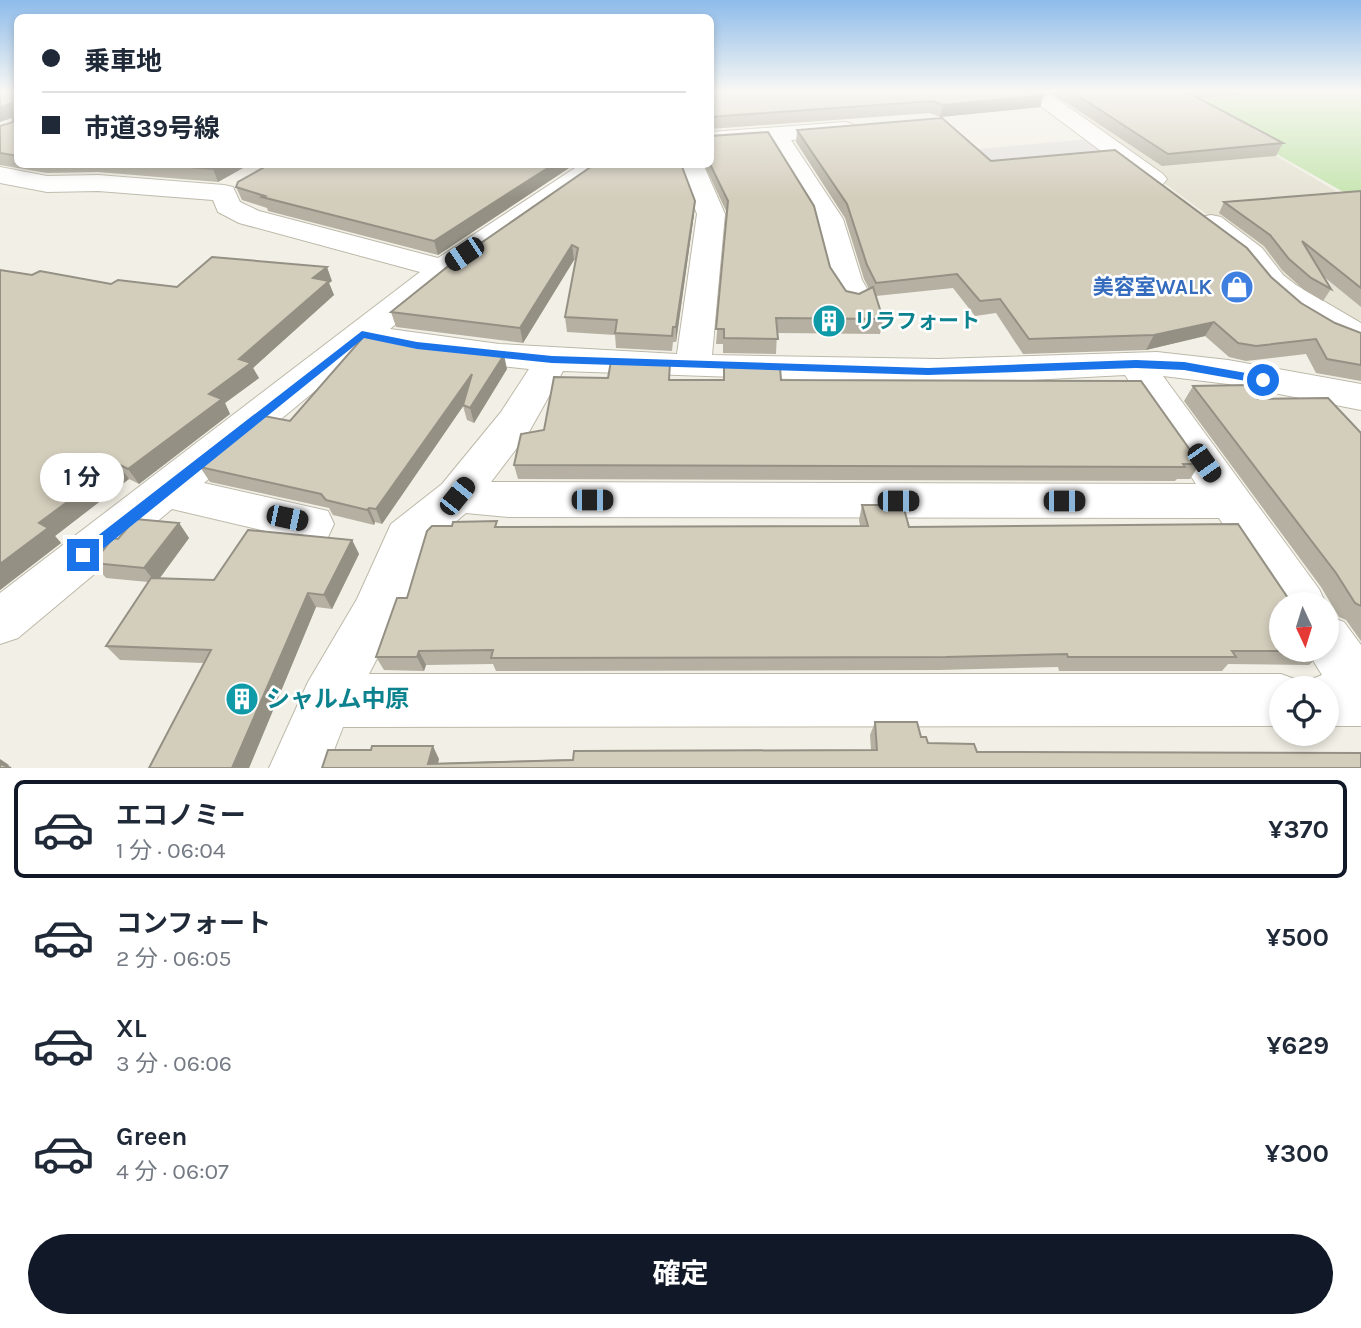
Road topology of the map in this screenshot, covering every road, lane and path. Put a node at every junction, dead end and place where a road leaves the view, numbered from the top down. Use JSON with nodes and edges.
{"nodes":[{"id":1,"x":1082,"y":127,"type":"edge"},
{"id":2,"x":865,"y":128,"type":"edge"},
{"id":3,"x":775,"y":134,"type":"junction"},
{"id":4,"x":714,"y":139,"type":"edge"},
{"id":5,"x":593,"y":168,"type":"edge"},
{"id":6,"x":692,"y":168,"type":"edge"},
{"id":7,"x":0,"y":175,"type":"edge"},
{"id":8,"x":443,"y":268,"type":"junction"},
{"id":9,"x":855,"y":296,"type":"edge"},
{"id":10,"x":362,"y":334,"type":"junction"},
{"id":11,"x":1361,"y":337,"type":"edge"},
{"id":12,"x":552,"y":359,"type":"junction"},
{"id":13,"x":1136,"y":364,"type":"junction"},
{"id":14,"x":693,"y":366,"type":"junction"},
{"id":15,"x":1355,"y":402,"type":"edge"},
{"id":16,"x":164,"y":491,"type":"junction"},
{"id":17,"x":457,"y":496,"type":"junction"},
{"id":18,"x":1231,"y":502,"type":"junction"},
{"id":19,"x":312,"y":524,"type":"dead end"},
{"id":20,"x":1294,"y":592,"type":"edge"},
{"id":21,"x":0,"y":622,"type":"edge"},
{"id":22,"x":1339,"y":657,"type":"edge"},
{"id":23,"x":1361,"y":688,"type":"edge"},
{"id":24,"x":1269,"y":700,"type":"edge"},
{"id":25,"x":1339,"y":700,"type":"edge"},
{"id":26,"x":1361,"y":700,"type":"edge"},
{"id":27,"x":327,"y":701,"type":"junction"},
{"id":28,"x":298,"y":768,"type":"edge"}],
"edges":[{"from":1,"to":11,"type":"street"},
{"from":2,"to":3,"type":"street"},
{"from":3,"to":4,"type":"street"},
{"from":3,"to":9,"type":"street"},
{"from":5,"to":8,"type":"street"},
{"from":6,"to":14,"type":"street"},
{"from":7,"to":8,"type":"street"},
{"from":8,"to":10,"type":"street"},
{"from":10,"to":12,"type":"street"},
{"from":10,"to":16,"type":"street"},
{"from":12,"to":14,"type":"street"},
{"from":12,"to":17,"type":"street"},
{"from":13,"to":14,"type":"street"},
{"from":13,"to":15,"type":"street"},
{"from":13,"to":18,"type":"street"},
{"from":16,"to":19,"type":"street"},
{"from":16,"to":21,"type":"street"},
{"from":17,"to":18,"type":"street"},
{"from":17,"to":27,"type":"street"},
{"from":18,"to":20,"type":"street"},
{"from":22,"to":23,"type":"street"},
{"from":24,"to":27,"type":"street"},
{"from":25,"to":26,"type":"street"},
{"from":27,"to":28,"type":"street"}]}
